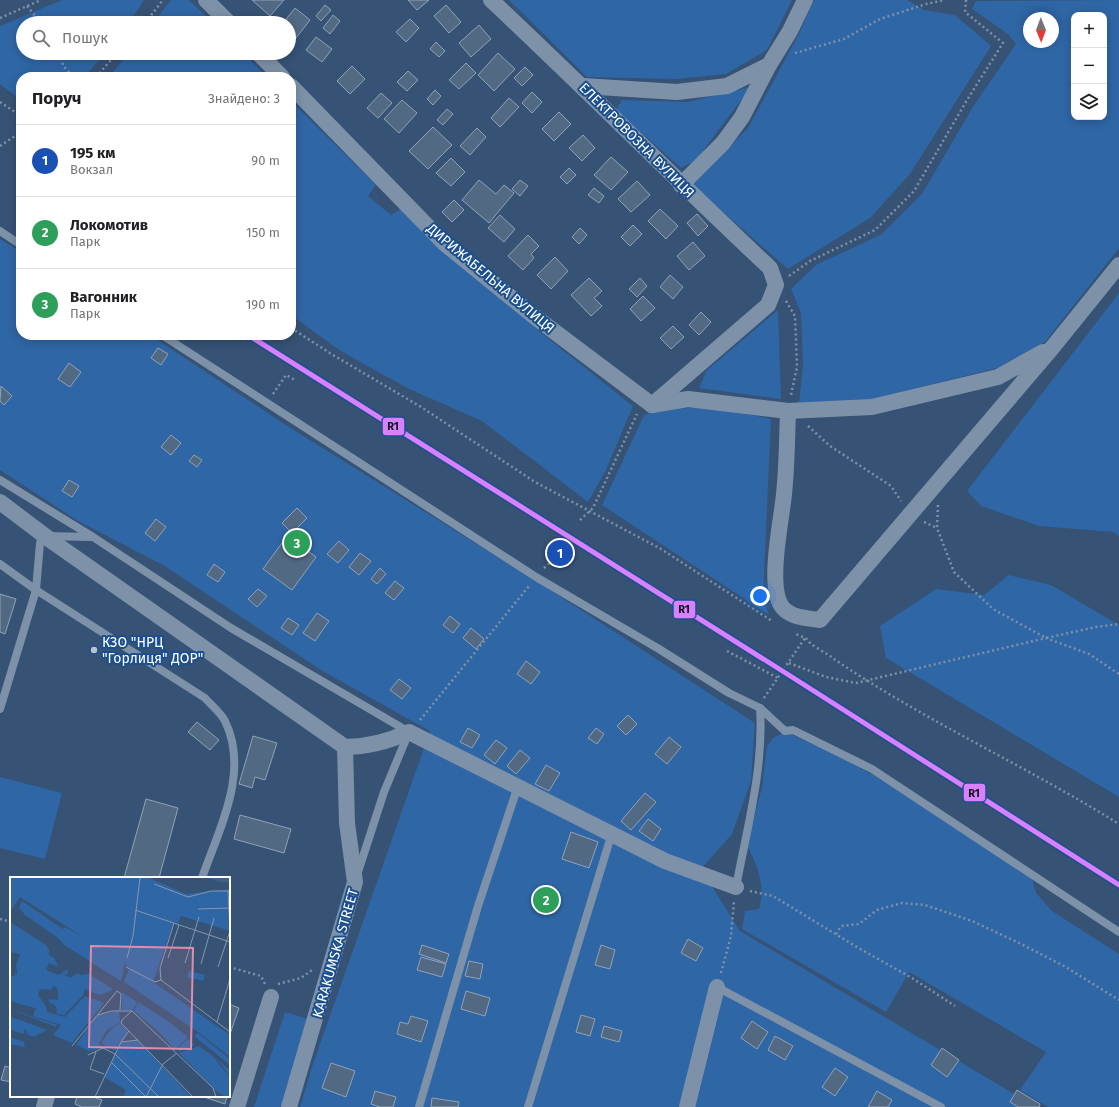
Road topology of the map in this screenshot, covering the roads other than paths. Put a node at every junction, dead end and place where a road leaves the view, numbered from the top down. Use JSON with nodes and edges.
{"nodes":[{"id":1,"x":206,"y":0,"type":"edge"},
{"id":2,"x":491,"y":0,"type":"edge"},
{"id":3,"x":805,"y":0,"type":"edge"},
{"id":4,"x":222,"y":16,"type":"edge"},
{"id":5,"x":265,"y":60,"type":"edge"},
{"id":6,"x":768,"y":65,"type":"junction"},
{"id":7,"x":277,"y":72,"type":"edge"},
{"id":8,"x":583,"y":86,"type":"junction"},
{"id":9,"x":296,"y":91,"type":"edge"},
{"id":10,"x":681,"y":185,"type":"junction"},
{"id":11,"x":0,"y":231,"type":"edge"},
{"id":12,"x":16,"y":242,"type":"edge"},
{"id":13,"x":1119,"y":264,"type":"edge"},
{"id":14,"x":170,"y":340,"type":"edge"},
{"id":15,"x":1052,"y":348,"type":"junction"},
{"id":16,"x":652,"y":405,"type":"junction"},
{"id":17,"x":788,"y":411,"type":"junction"},
{"id":18,"x":0,"y":480,"type":"edge"},
{"id":19,"x":0,"y":502,"type":"edge"},
{"id":20,"x":44,"y":536,"type":"junction"},
{"id":21,"x":93,"y":537,"type":"junction"},
{"id":22,"x":0,"y":564,"type":"edge"},
{"id":23,"x":36,"y":590,"type":"junction"},
{"id":24,"x":760,"y":708,"type":"junction"},
{"id":25,"x":0,"y":710,"type":"edge"},
{"id":26,"x":409,"y":732,"type":"junction"},
{"id":27,"x":345,"y":747,"type":"junction"},
{"id":28,"x":518,"y":786,"type":"junction"},
{"id":29,"x":612,"y":834,"type":"junction"},
{"id":30,"x":202,"y":877,"type":"edge"},
{"id":31,"x":355,"y":882,"type":"junction"},
{"id":32,"x":736,"y":887,"type":"joint"},
{"id":33,"x":1119,"y":932,"type":"edge"},
{"id":34,"x":717,"y":987,"type":"joint"},
{"id":35,"x":269,"y":992,"type":"road end"},
{"id":36,"x":47,"y":1097,"type":"edge"},
{"id":37,"x":44,"y":1107,"type":"edge"},
{"id":38,"x":237,"y":1107,"type":"edge"},
{"id":39,"x":289,"y":1107,"type":"edge"},
{"id":40,"x":419,"y":1107,"type":"edge"},
{"id":41,"x":528,"y":1107,"type":"edge"},
{"id":42,"x":687,"y":1107,"type":"edge"},
{"id":43,"x":941,"y":1107,"type":"edge"}],
"edges":[{"from":1,"to":4,"type":"street"},
{"from":2,"to":8,"type":"street","name":"ЕЛЕКТРОВОЗНА ВУЛИЦЯ"},
{"from":3,"to":6,"type":"street"},
{"from":5,"to":7,"type":"street"},
{"from":6,"to":8,"type":"street"},
{"from":6,"to":10,"type":"street"},
{"from":8,"to":10,"type":"street","name":"ЕЛЕКТРОВОЗНА ВУЛИЦЯ"},
{"from":9,"to":16,"type":"street","name":"ДИРИЖАБЕЛЬНА ВУЛИЦЯ"},
{"from":10,"to":16,"type":"street","name":"ЕЛЕКТРОВОЗНА ВУЛИЦЯ"},
{"from":11,"to":12,"type":"lane"},
{"from":13,"to":15,"type":"street"},
{"from":14,"to":24,"type":"lane"},
{"from":15,"to":17,"type":"street"},
{"from":15,"to":17,"type":"street"},
{"from":16,"to":17,"type":"street"},
{"from":18,"to":21,"type":"lane"},
{"from":19,"to":20,"type":"street"},
{"from":20,"to":21,"type":"lane"},
{"from":20,"to":23,"type":"lane"},
{"from":20,"to":27,"type":"street"},
{"from":21,"to":26,"type":"lane"},
{"from":22,"to":23,"type":"lane"},
{"from":23,"to":25,"type":"lane"},
{"from":23,"to":30,"type":"lane"},
{"from":24,"to":32,"type":"lane"},
{"from":24,"to":33,"type":"lane"},
{"from":26,"to":27,"type":"street"},
{"from":26,"to":28,"type":"street"},
{"from":26,"to":31,"type":"lane"},
{"from":27,"to":31,"type":"street","name":"KARAKUMSKA STREET"},
{"from":28,"to":29,"type":"street"},
{"from":28,"to":40,"type":"lane"},
{"from":29,"to":32,"type":"street"},
{"from":29,"to":41,"type":"lane"},
{"from":31,"to":39,"type":"street","name":"KARAKUMSKA STREET"},
{"from":34,"to":42,"type":"street"},
{"from":34,"to":43,"type":"lane"},
{"from":35,"to":38,"type":"street"},
{"from":36,"to":37,"type":"street"}]}
